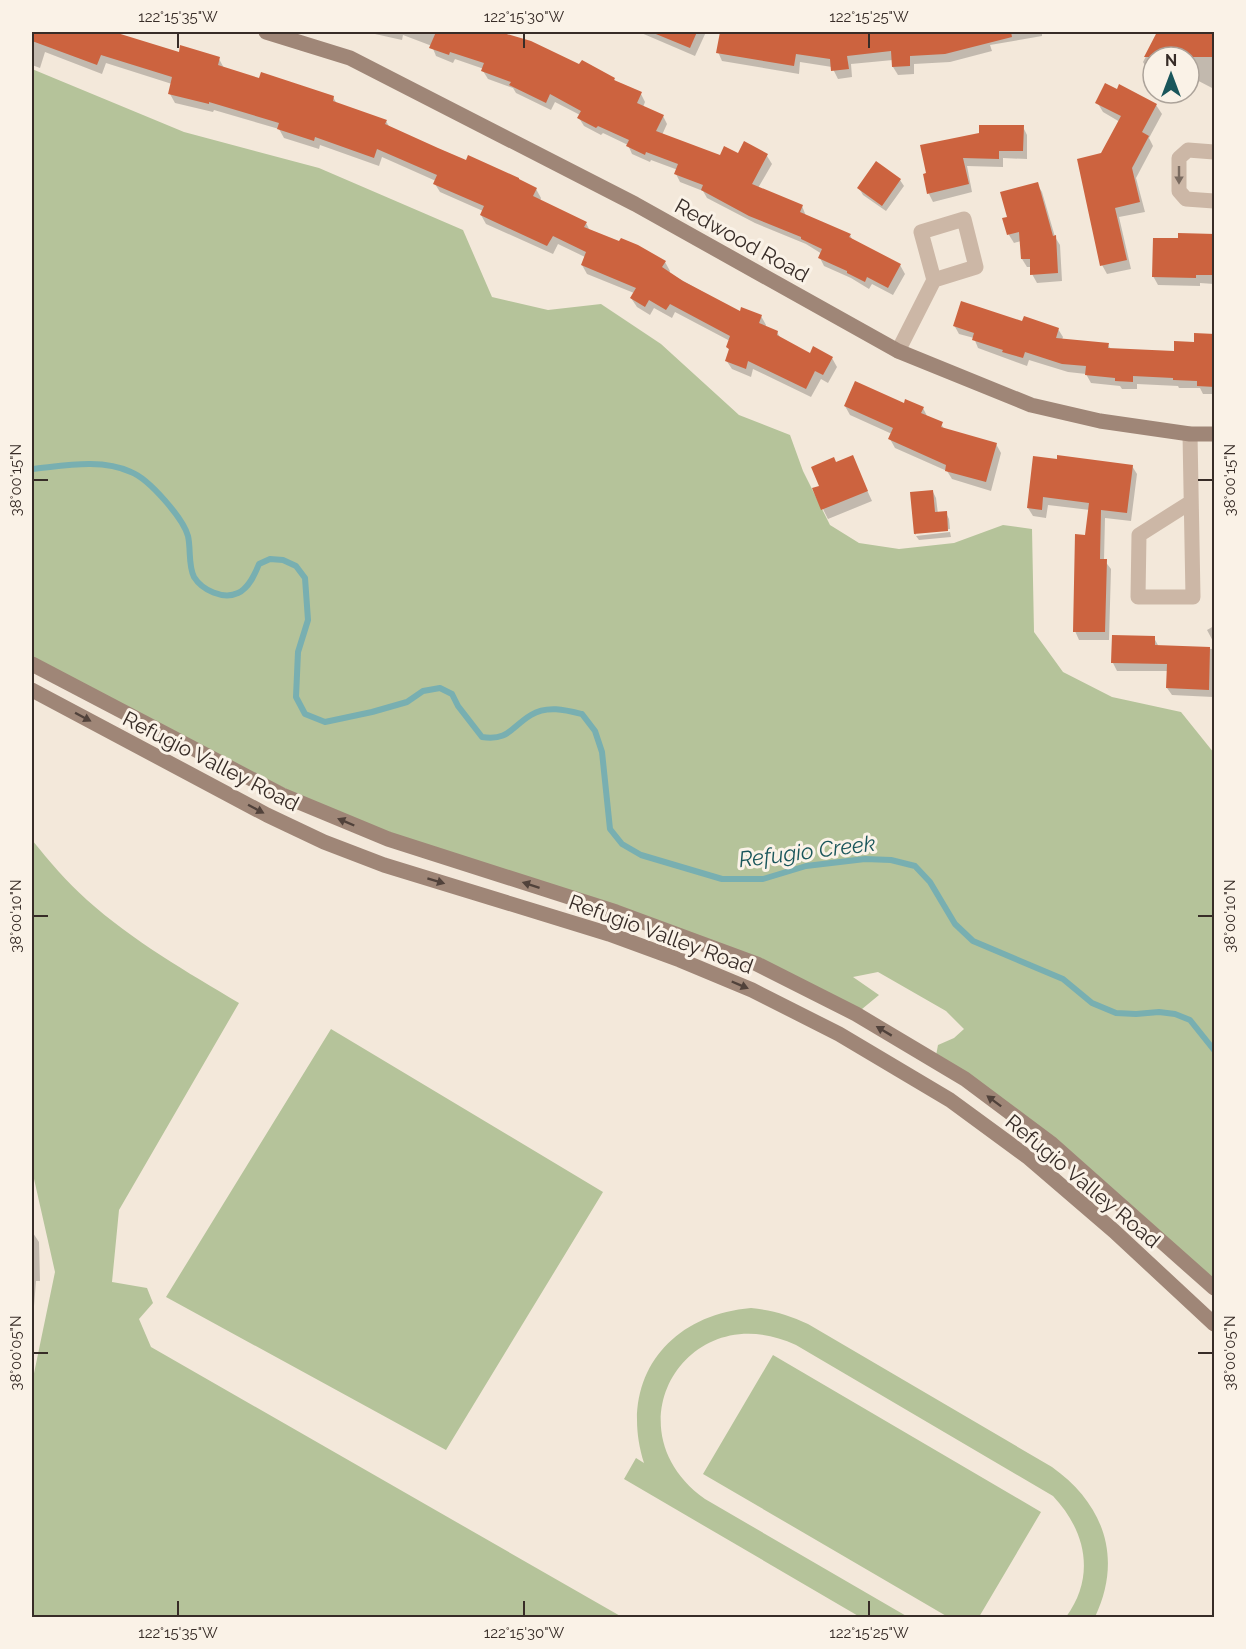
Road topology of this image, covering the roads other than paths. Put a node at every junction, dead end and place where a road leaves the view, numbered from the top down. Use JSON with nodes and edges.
{"nodes":[{"id":1,"x":266,"y":32,"type":"edge"},
{"id":2,"x":1215,"y":152,"type":"edge"},
{"id":3,"x":1215,"y":201,"type":"edge"},
{"id":4,"x":934,"y":280,"type":"dead end"},
{"id":5,"x":898,"y":351,"type":"junction"},
{"id":6,"x":1190,"y":434,"type":"junction"},
{"id":7,"x":1215,"y":434,"type":"edge"},
{"id":8,"x":1191,"y":502,"type":"junction"},
{"id":9,"x":32,"y":663,"type":"edge"},
{"id":10,"x":32,"y":690,"type":"edge"},
{"id":11,"x":1215,"y":1288,"type":"edge"},
{"id":12,"x":1215,"y":1324,"type":"edge"}],
"edges":[{"from":1,"to":5,"type":"street","name":"Redwood Road"},
{"from":2,"to":3,"type":"street","one_way":true},
{"from":4,"to":5,"type":"street"},
{"from":5,"to":6,"type":"street","name":"Redwood Road"},
{"from":6,"to":7,"type":"street","name":"Redwood Road"},
{"from":6,"to":8,"type":"street"},
{"from":8,"to":8,"type":"street"},
{"from":11,"to":9,"type":"street","name":"Refugio Valley Road","one_way":true},
{"from":10,"to":12,"type":"street","name":"Refugio Valley Road","one_way":true}]}
